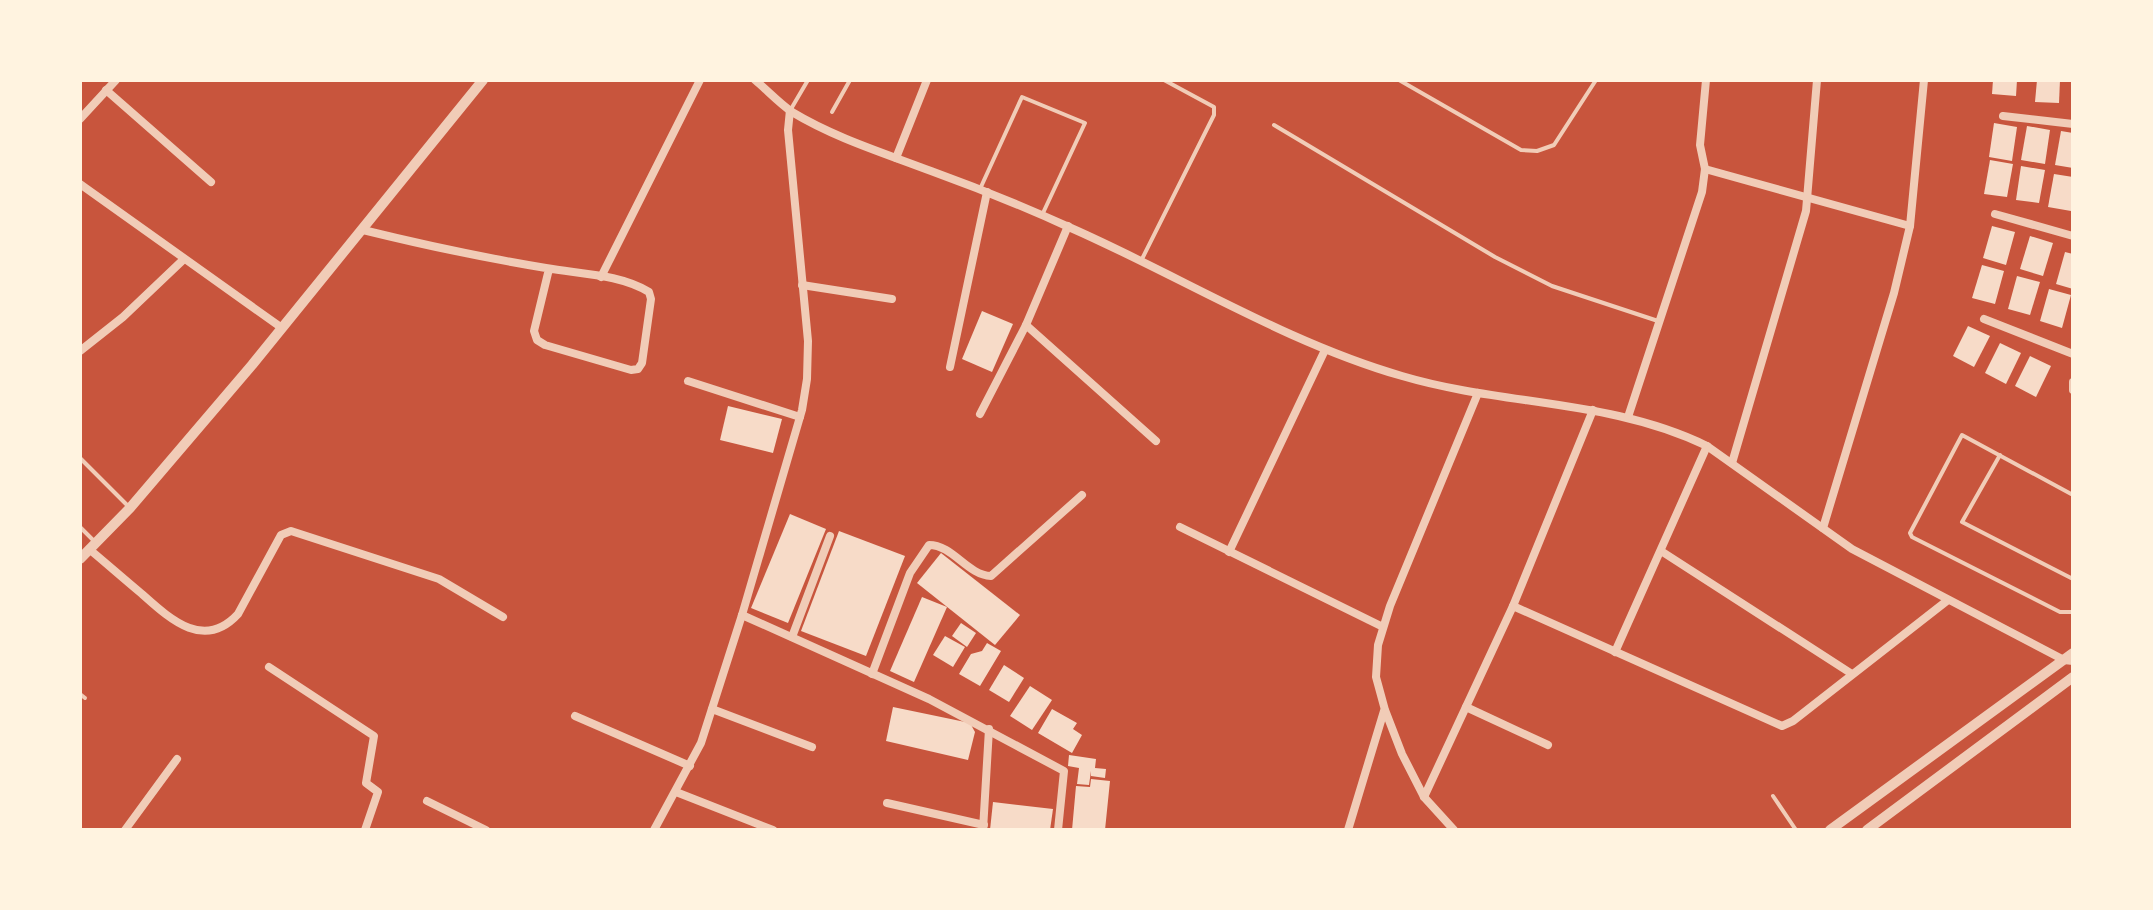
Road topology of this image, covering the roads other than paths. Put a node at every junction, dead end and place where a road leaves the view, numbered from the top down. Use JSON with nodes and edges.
{"nodes":[{"id":1,"x":116,"y":80,"type":"edge"},
{"id":2,"x":483,"y":80,"type":"edge"},
{"id":3,"x":700,"y":80,"type":"edge"},
{"id":4,"x":755,"y":80,"type":"edge"},
{"id":5,"x":808,"y":80,"type":"edge"},
{"id":6,"x":850,"y":80,"type":"edge"},
{"id":7,"x":927,"y":80,"type":"edge"},
{"id":8,"x":1164,"y":80,"type":"edge"},
{"id":9,"x":1399,"y":80,"type":"edge"},
{"id":10,"x":1596,"y":80,"type":"edge"},
{"id":11,"x":1706,"y":80,"type":"edge"},
{"id":12,"x":1817,"y":80,"type":"edge"},
{"id":13,"x":1924,"y":80,"type":"edge"},
{"id":14,"x":106,"y":90,"type":"junction"},
{"id":15,"x":790,"y":110,"type":"junction"},
{"id":16,"x":832,"y":112,"type":"dead end"},
{"id":17,"x":2003,"y":116,"type":"dead end"},
{"id":18,"x":80,"y":119,"type":"edge"},
{"id":19,"x":2073,"y":124,"type":"edge"},
{"id":20,"x":1274,"y":125,"type":"dead end"},
{"id":21,"x":896,"y":158,"type":"junction"},
{"id":22,"x":1705,"y":169,"type":"junction"},
{"id":23,"x":211,"y":182,"type":"dead end"},
{"id":24,"x":80,"y":184,"type":"edge"},
{"id":25,"x":984,"y":190,"type":"junction"},
{"id":26,"x":1807,"y":199,"type":"junction"},
{"id":27,"x":1995,"y":214,"type":"dead end"},
{"id":28,"x":1042,"y":215,"type":"junction"},
{"id":29,"x":1068,"y":226,"type":"junction"},
{"id":30,"x":1910,"y":226,"type":"junction"},
{"id":31,"x":363,"y":230,"type":"junction"},
{"id":32,"x":2073,"y":236,"type":"edge"},
{"id":33,"x":184,"y":259,"type":"junction"},
{"id":34,"x":1142,"y":259,"type":"junction"},
{"id":35,"x":549,"y":269,"type":"junction"},
{"id":36,"x":601,"y":277,"type":"junction"},
{"id":37,"x":802,"y":285,"type":"junction"},
{"id":38,"x":892,"y":299,"type":"dead end"},
{"id":39,"x":1984,"y":319,"type":"dead end"},
{"id":40,"x":1658,"y":321,"type":"junction"},
{"id":41,"x":1026,"y":325,"type":"junction"},
{"id":42,"x":282,"y":328,"type":"junction"},
{"id":43,"x":1325,"y":350,"type":"junction"},
{"id":44,"x":80,"y":351,"type":"edge"},
{"id":45,"x":2073,"y":354,"type":"edge"},
{"id":46,"x":950,"y":367,"type":"dead end"},
{"id":47,"x":688,"y":381,"type":"dead end"},
{"id":48,"x":2073,"y":382,"type":"edge"},
{"id":49,"x":2073,"y":390,"type":"edge"},
{"id":50,"x":1478,"y":393,"type":"junction"},
{"id":51,"x":1593,"y":410,"type":"junction"},
{"id":52,"x":980,"y":414,"type":"dead end"},
{"id":53,"x":800,"y":417,"type":"junction"},
{"id":54,"x":1628,"y":417,"type":"junction"},
{"id":55,"x":1156,"y":441,"type":"dead end"},
{"id":56,"x":1707,"y":446,"type":"junction"},
{"id":57,"x":2000,"y":455,"type":"junction"},
{"id":58,"x":80,"y":458,"type":"edge"},
{"id":59,"x":1732,"y":463,"type":"junction"},
{"id":60,"x":1082,"y":495,"type":"dead end"},
{"id":61,"x":2073,"y":495,"type":"edge"},
{"id":62,"x":130,"y":508,"type":"junction"},
{"id":63,"x":80,"y":527,"type":"edge"},
{"id":64,"x":1180,"y":527,"type":"dead end"},
{"id":65,"x":1823,"y":528,"type":"junction"},
{"id":66,"x":830,"y":536,"type":"dead end"},
{"id":67,"x":93,"y":546,"type":"junction"},
{"id":68,"x":1661,"y":551,"type":"junction"},
{"id":69,"x":1229,"y":552,"type":"junction"},
{"id":70,"x":80,"y":559,"type":"edge"},
{"id":71,"x":2073,"y":579,"type":"edge"},
{"id":72,"x":1948,"y":600,"type":"junction"},
{"id":73,"x":1513,"y":606,"type":"junction"},
{"id":74,"x":2073,"y":612,"type":"edge"},
{"id":75,"x":742,"y":615,"type":"junction"},
{"id":76,"x":503,"y":617,"type":"dead end"},
{"id":77,"x":1383,"y":627,"type":"junction"},
{"id":78,"x":792,"y":637,"type":"junction"},
{"id":79,"x":1615,"y":652,"type":"junction"},
{"id":80,"x":2070,"y":658,"type":"edge"},
{"id":81,"x":269,"y":667,"type":"dead end"},
{"id":82,"x":872,"y":674,"type":"junction"},
{"id":83,"x":1852,"y":674,"type":"junction"},
{"id":84,"x":2073,"y":677,"type":"edge"},
{"id":85,"x":1466,"y":707,"type":"junction"},
{"id":86,"x":712,"y":709,"type":"junction"},
{"id":87,"x":1385,"y":710,"type":"junction"},
{"id":88,"x":575,"y":716,"type":"dead end"},
{"id":89,"x":989,"y":729,"type":"junction"},
{"id":90,"x":1548,"y":745,"type":"dead end"},
{"id":91,"x":812,"y":747,"type":"dead end"},
{"id":92,"x":177,"y":759,"type":"dead end"},
{"id":93,"x":690,"y":766,"type":"junction"},
{"id":94,"x":676,"y":792,"type":"junction"},
{"id":95,"x":1773,"y":796,"type":"dead end"},
{"id":96,"x":1424,"y":797,"type":"junction"},
{"id":97,"x":427,"y":801,"type":"dead end"},
{"id":98,"x":887,"y":803,"type":"dead end"},
{"id":99,"x":984,"y":828,"type":"edge"},
{"id":100,"x":125,"y":830,"type":"edge"},
{"id":101,"x":365,"y":830,"type":"edge"},
{"id":102,"x":486,"y":830,"type":"edge"},
{"id":103,"x":654,"y":830,"type":"edge"},
{"id":104,"x":773,"y":830,"type":"edge"},
{"id":105,"x":1058,"y":830,"type":"edge"},
{"id":106,"x":1348,"y":830,"type":"edge"},
{"id":107,"x":1454,"y":830,"type":"edge"},
{"id":108,"x":1796,"y":830,"type":"edge"},
{"id":109,"x":1830,"y":830,"type":"edge"},
{"id":110,"x":1867,"y":830,"type":"edge"}],
"edges":[{"from":1,"to":14,"type":"street"},
{"from":2,"to":31,"type":"street"},
{"from":3,"to":36,"type":"street"},
{"from":4,"to":15,"type":"street"},
{"from":5,"to":15,"type":"lane"},
{"from":6,"to":16,"type":"lane"},
{"from":7,"to":21,"type":"street"},
{"from":8,"to":34,"type":"lane"},
{"from":9,"to":10,"type":"lane"},
{"from":11,"to":22,"type":"street"},
{"from":12,"to":26,"type":"street"},
{"from":13,"to":30,"type":"street"},
{"from":14,"to":18,"type":"street"},
{"from":14,"to":23,"type":"street"},
{"from":15,"to":21,"type":"street"},
{"from":15,"to":37,"type":"street"},
{"from":17,"to":19,"type":"street"},
{"from":20,"to":40,"type":"lane"},
{"from":21,"to":25,"type":"street"},
{"from":22,"to":26,"type":"street"},
{"from":22,"to":40,"type":"street"},
{"from":24,"to":33,"type":"street"},
{"from":25,"to":28,"type":"street"},
{"from":25,"to":28,"type":"lane"},
{"from":25,"to":46,"type":"street"},
{"from":26,"to":30,"type":"street"},
{"from":26,"to":59,"type":"street"},
{"from":27,"to":32,"type":"street"},
{"from":28,"to":29,"type":"street"},
{"from":29,"to":34,"type":"street"},
{"from":29,"to":41,"type":"street"},
{"from":30,"to":65,"type":"street"},
{"from":31,"to":35,"type":"street"},
{"from":31,"to":42,"type":"street"},
{"from":33,"to":42,"type":"street"},
{"from":33,"to":44,"type":"street"},
{"from":34,"to":43,"type":"street"},
{"from":35,"to":36,"type":"street"},
{"from":35,"to":36,"type":"street"},
{"from":37,"to":38,"type":"street"},
{"from":37,"to":53,"type":"street"},
{"from":39,"to":45,"type":"street"},
{"from":40,"to":54,"type":"street"},
{"from":41,"to":52,"type":"street"},
{"from":41,"to":55,"type":"street"},
{"from":42,"to":62,"type":"street"},
{"from":43,"to":50,"type":"street"},
{"from":43,"to":69,"type":"street"},
{"from":47,"to":53,"type":"street"},
{"from":48,"to":49,"type":"street"},
{"from":50,"to":51,"type":"street"},
{"from":50,"to":77,"type":"street"},
{"from":51,"to":54,"type":"street"},
{"from":51,"to":73,"type":"street"},
{"from":53,"to":75,"type":"street"},
{"from":54,"to":56,"type":"street"},
{"from":56,"to":59,"type":"street"},
{"from":56,"to":68,"type":"street"},
{"from":57,"to":61,"type":"lane"},
{"from":57,"to":71,"type":"lane"},
{"from":57,"to":74,"type":"lane"},
{"from":58,"to":62,"type":"lane"},
{"from":59,"to":65,"type":"street"},
{"from":60,"to":82,"type":"street"},
{"from":62,"to":67,"type":"street"},
{"from":63,"to":67,"type":"lane"},
{"from":64,"to":69,"type":"street"},
{"from":65,"to":72,"type":"street"},
{"from":66,"to":78,"type":"street"},
{"from":67,"to":70,"type":"street"},
{"from":67,"to":76,"type":"street"},
{"from":68,"to":79,"type":"street"},
{"from":68,"to":83,"type":"street"},
{"from":69,"to":77,"type":"street"},
{"from":72,"to":80,"type":"street"},
{"from":72,"to":83,"type":"street"},
{"from":73,"to":79,"type":"street"},
{"from":73,"to":85,"type":"street"},
{"from":75,"to":78,"type":"street"},
{"from":75,"to":86,"type":"street"},
{"from":77,"to":87,"type":"street"},
{"from":78,"to":82,"type":"street"},
{"from":79,"to":83,"type":"street"},
{"from":80,"to":109,"type":"street"},
{"from":81,"to":101,"type":"street"},
{"from":82,"to":89,"type":"street"},
{"from":84,"to":110,"type":"street"},
{"from":85,"to":90,"type":"street"},
{"from":85,"to":96,"type":"street"},
{"from":86,"to":91,"type":"street"},
{"from":86,"to":93,"type":"street"},
{"from":87,"to":96,"type":"street"},
{"from":87,"to":106,"type":"street"},
{"from":88,"to":93,"type":"street"},
{"from":89,"to":99,"type":"street"},
{"from":89,"to":105,"type":"street"},
{"from":92,"to":100,"type":"street"},
{"from":93,"to":94,"type":"street"},
{"from":94,"to":103,"type":"street"},
{"from":94,"to":104,"type":"street"},
{"from":95,"to":108,"type":"lane"},
{"from":96,"to":107,"type":"street"},
{"from":97,"to":102,"type":"street"},
{"from":98,"to":99,"type":"street"}]}
